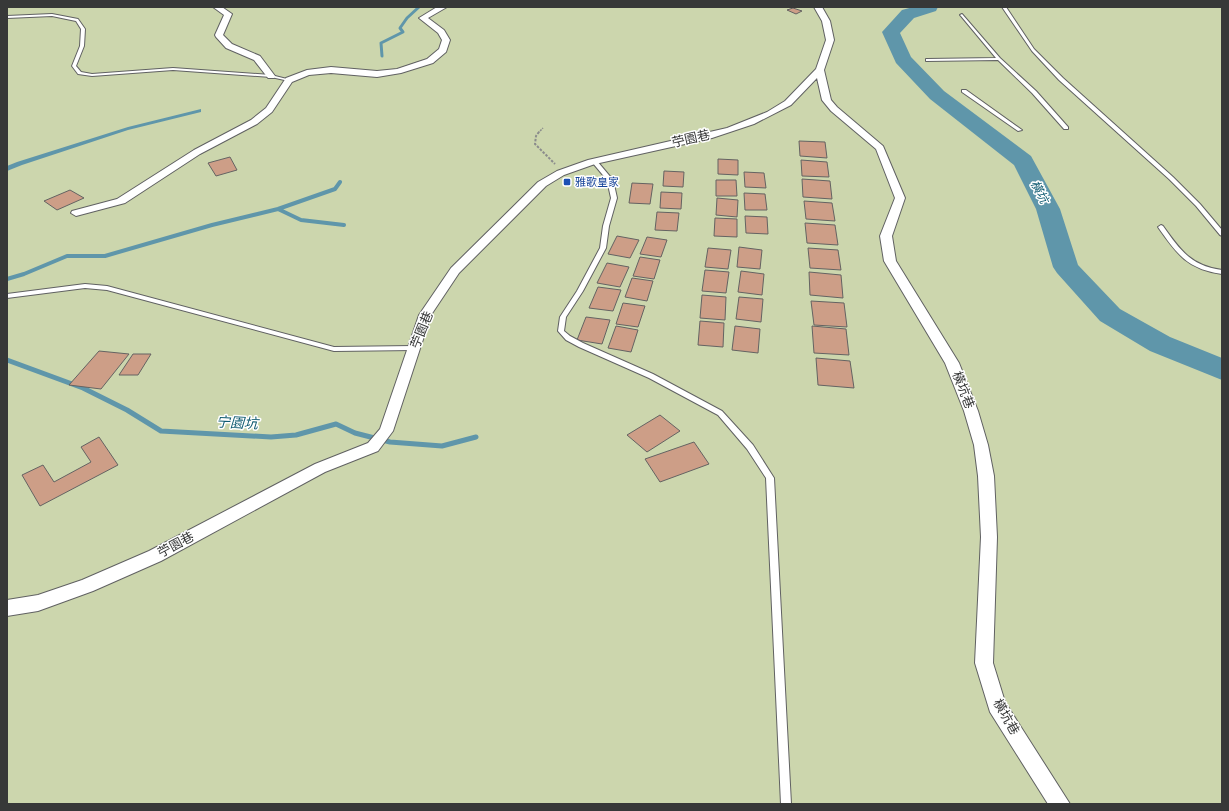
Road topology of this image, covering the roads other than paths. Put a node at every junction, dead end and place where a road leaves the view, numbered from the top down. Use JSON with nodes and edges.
{"nodes":[{"id":1,"x":217,"y":7,"type":"edge"},
{"id":2,"x":443,"y":7,"type":"edge"},
{"id":3,"x":818,"y":7,"type":"edge"},
{"id":4,"x":1004,"y":7,"type":"edge"},
{"id":5,"x":962,"y":15,"type":"dead end"},
{"id":6,"x":7,"y":17,"type":"edge"},
{"id":7,"x":999,"y":58,"type":"junction"},
{"id":8,"x":927,"y":60,"type":"dead end"},
{"id":9,"x":820,"y":70,"type":"junction"},
{"id":10,"x":271,"y":76,"type":"junction"},
{"id":11,"x":289,"y":80,"type":"junction"},
{"id":12,"x":964,"y":91,"type":"dead end"},
{"id":13,"x":1066,"y":128,"type":"dead end"},
{"id":14,"x":1020,"y":130,"type":"dead end"},
{"id":15,"x":595,"y":162,"type":"junction"},
{"id":16,"x":76,"y":213,"type":"dead end"},
{"id":17,"x":1162,"y":227,"type":"dead end"},
{"id":18,"x":1222,"y":234,"type":"edge"},
{"id":19,"x":1222,"y":272,"type":"edge"},
{"id":20,"x":7,"y":296,"type":"edge"},
{"id":21,"x":414,"y":348,"type":"junction"},
{"id":22,"x":7,"y":602,"type":"edge"},
{"id":23,"x":38,"y":603,"type":"junction"},
{"id":24,"x":7,"y":608,"type":"edge"},
{"id":25,"x":786,"y":804,"type":"edge"},
{"id":26,"x":1060,"y":804,"type":"edge"}],
"edges":[{"from":1,"to":10,"type":"street"},
{"from":2,"to":11,"type":"street"},
{"from":3,"to":9,"type":"street"},
{"from":4,"to":18,"type":"lane"},
{"from":5,"to":7,"type":"lane"},
{"from":6,"to":10,"type":"lane"},
{"from":7,"to":8,"type":"lane"},
{"from":7,"to":13,"type":"lane"},
{"from":9,"to":15,"type":"street","name":"苧園巷"},
{"from":9,"to":26,"type":"street","name":"橫坑巷"},
{"from":10,"to":11,"type":"lane"},
{"from":11,"to":16,"type":"street"},
{"from":12,"to":14,"type":"lane"},
{"from":15,"to":21,"type":"street","name":"苧園巷"},
{"from":15,"to":25,"type":"lane"},
{"from":17,"to":19,"type":"lane"},
{"from":20,"to":21,"type":"lane"},
{"from":21,"to":23,"type":"street","name":"苧園巷"},
{"from":22,"to":23,"type":"lane","name":"苧園巷"},
{"from":23,"to":24,"type":"street","name":"苧園巷"}]}
